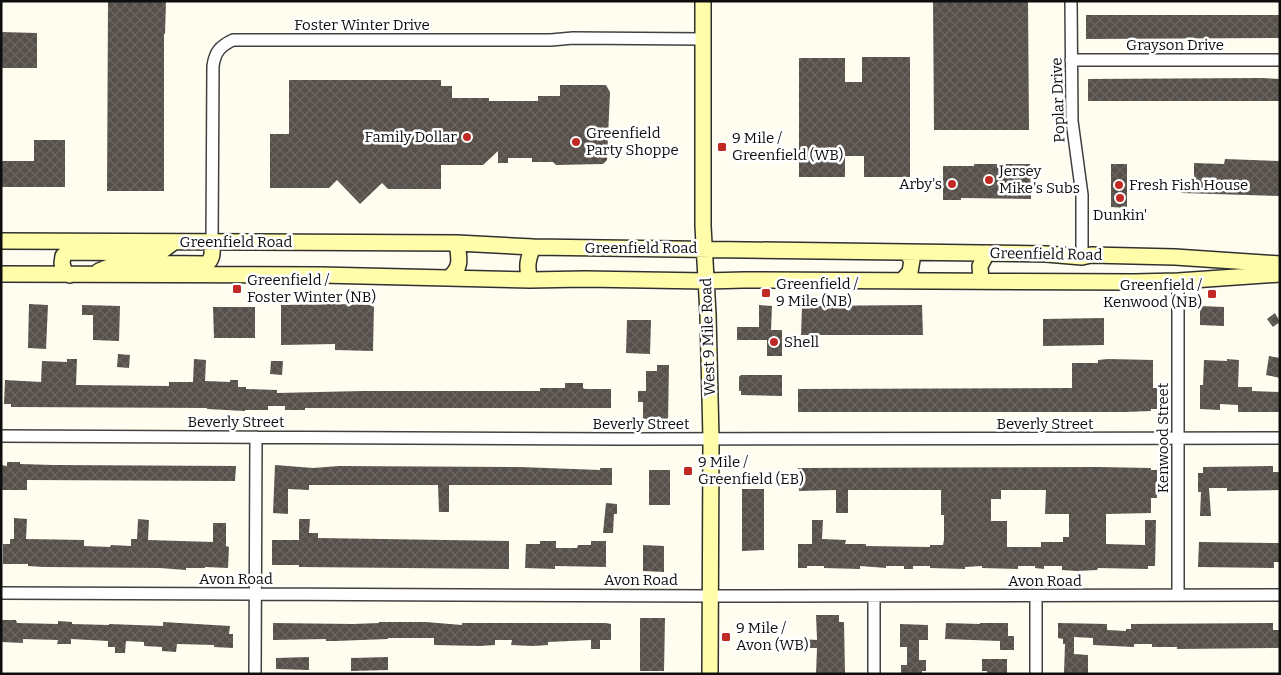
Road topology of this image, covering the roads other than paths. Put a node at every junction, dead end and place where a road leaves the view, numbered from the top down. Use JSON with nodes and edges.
{"nodes":[{"id":1,"x":704,"y":1,"type":"edge"},
{"id":2,"x":1072,"y":1,"type":"edge"},
{"id":3,"x":703,"y":39,"type":"junction"},
{"id":4,"x":1071,"y":60,"type":"junction"},
{"id":5,"x":1280,"y":60,"type":"edge"},
{"id":6,"x":1,"y":241,"type":"edge"},
{"id":7,"x":174,"y":242,"type":"junction"},
{"id":8,"x":212,"y":242,"type":"junction"},
{"id":9,"x":456,"y":243,"type":"junction"},
{"id":10,"x":533,"y":247,"type":"junction"},
{"id":11,"x":704,"y":248,"type":"junction"},
{"id":12,"x":906,"y":252,"type":"junction"},
{"id":13,"x":988,"y":253,"type":"junction"},
{"id":14,"x":1082,"y":257,"type":"junction"},
{"id":15,"x":1280,"y":264,"type":"edge"},
{"id":16,"x":1,"y":274,"type":"edge"},
{"id":17,"x":1280,"y":274,"type":"edge"},
{"id":18,"x":70,"y":275,"type":"junction"},
{"id":19,"x":88,"y":275,"type":"junction"},
{"id":20,"x":450,"y":277,"type":"junction"},
{"id":21,"x":530,"y":280,"type":"junction"},
{"id":22,"x":706,"y":281,"type":"junction"},
{"id":23,"x":902,"y":281,"type":"junction"},
{"id":24,"x":981,"y":281,"type":"junction"},
{"id":25,"x":1178,"y":281,"type":"junction"},
{"id":26,"x":1,"y":436,"type":"edge"},
{"id":27,"x":256,"y":437,"type":"junction"},
{"id":28,"x":1178,"y":438,"type":"junction"},
{"id":29,"x":1280,"y":438,"type":"edge"},
{"id":30,"x":711,"y":439,"type":"junction"},
{"id":31,"x":1,"y":593,"type":"edge"},
{"id":32,"x":255,"y":594,"type":"junction"},
{"id":33,"x":1178,"y":595,"type":"junction"},
{"id":34,"x":1280,"y":595,"type":"edge"},
{"id":35,"x":710,"y":596,"type":"junction"},
{"id":36,"x":874,"y":596,"type":"junction"},
{"id":37,"x":1036,"y":596,"type":"junction"},
{"id":38,"x":255,"y":674,"type":"edge"},
{"id":39,"x":710,"y":674,"type":"edge"},
{"id":40,"x":874,"y":674,"type":"edge"},
{"id":41,"x":1036,"y":674,"type":"edge"}],
"edges":[{"from":1,"to":3,"type":"main road","name":"West 9 Mile Road"},
{"from":2,"to":4,"type":"street","name":"Poplar Drive"},
{"from":3,"to":8,"type":"street","name":"Foster Winter Drive"},
{"from":3,"to":11,"type":"main road","name":"West 9 Mile Road"},
{"from":4,"to":5,"type":"street","name":"Grayson Drive"},
{"from":4,"to":14,"type":"street","name":"Poplar Drive"},
{"from":6,"to":7,"type":"main road","name":"Greenfield Road"},
{"from":7,"to":8,"type":"main road","name":"Greenfield Road"},
{"from":7,"to":18,"type":"main road"},
{"from":8,"to":9,"type":"main road","name":"Greenfield Road"},
{"from":8,"to":19,"type":"main road"},
{"from":9,"to":10,"type":"main road","name":"Greenfield Road"},
{"from":9,"to":20,"type":"main road"},
{"from":10,"to":11,"type":"main road","name":"Greenfield Road"},
{"from":10,"to":21,"type":"main road"},
{"from":11,"to":12,"type":"main road","name":"Greenfield Road"},
{"from":11,"to":22,"type":"main road","name":"West 9 Mile Road"},
{"from":12,"to":13,"type":"main road","name":"Greenfield Road"},
{"from":12,"to":23,"type":"main road"},
{"from":13,"to":14,"type":"main road","name":"Greenfield Road"},
{"from":13,"to":24,"type":"main road"},
{"from":14,"to":15,"type":"main road","name":"Greenfield Road"},
{"from":16,"to":18,"type":"main road","name":"Greenfield Road"},
{"from":17,"to":25,"type":"main road","name":"Greenfield Road"},
{"from":18,"to":19,"type":"main road","name":"Greenfield Road"},
{"from":19,"to":20,"type":"main road","name":"Greenfield Road"},
{"from":20,"to":21,"type":"main road","name":"Greenfield Road"},
{"from":21,"to":22,"type":"main road","name":"Greenfield Road"},
{"from":22,"to":23,"type":"main road","name":"Greenfield Road"},
{"from":22,"to":30,"type":"main road","name":"West 9 Mile Road"},
{"from":23,"to":24,"type":"main road","name":"Greenfield Road"},
{"from":24,"to":25,"type":"main road","name":"Greenfield Road"},
{"from":25,"to":28,"type":"street","name":"Kenwood Street"},
{"from":26,"to":27,"type":"street","name":"Beverly Street"},
{"from":27,"to":30,"type":"street","name":"Beverly Street"},
{"from":27,"to":32,"type":"street"},
{"from":28,"to":29,"type":"street","name":"Beverly Street"},
{"from":28,"to":30,"type":"street","name":"Beverly Street"},
{"from":28,"to":33,"type":"street","name":"Kenwood Street"},
{"from":30,"to":35,"type":"main road","name":"West 9 Mile Road"},
{"from":31,"to":32,"type":"street","name":"Avon Road"},
{"from":32,"to":35,"type":"street","name":"Avon Road"},
{"from":32,"to":38,"type":"street"},
{"from":33,"to":34,"type":"street","name":"Avon Road"},
{"from":33,"to":37,"type":"street","name":"Avon Road"},
{"from":35,"to":36,"type":"street","name":"Avon Road"},
{"from":35,"to":39,"type":"main road","name":"West 9 Mile Road"},
{"from":36,"to":37,"type":"street","name":"Avon Road"},
{"from":36,"to":40,"type":"street"},
{"from":37,"to":41,"type":"street"}]}
